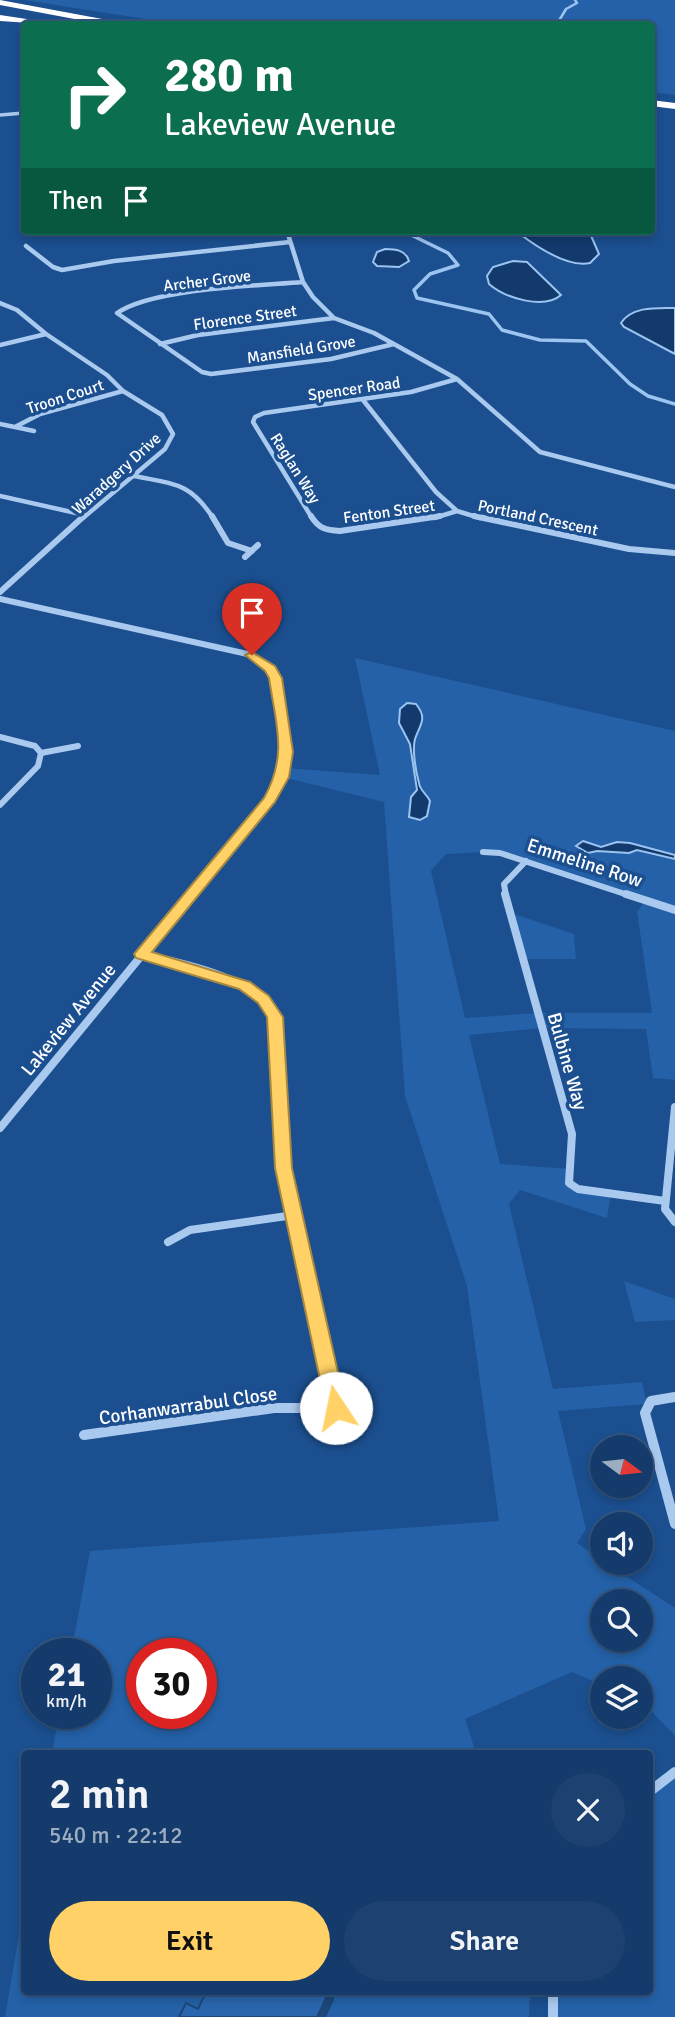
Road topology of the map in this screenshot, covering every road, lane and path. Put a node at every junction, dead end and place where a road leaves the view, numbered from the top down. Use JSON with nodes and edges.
{"nodes":[{"id":1,"x":0,"y":5,"type":"edge"},
{"id":2,"x":0,"y":20,"type":"edge"},
{"id":3,"x":85,"y":21,"type":"edge"},
{"id":4,"x":95,"y":21,"type":"edge"},
{"id":5,"x":21,"y":22,"type":"edge"},
{"id":6,"x":21,"y":25,"type":"edge"},
{"id":7,"x":655,"y":102,"type":"edge"},
{"id":8,"x":675,"y":105,"type":"edge"},
{"id":9,"x":21,"y":113,"type":"edge"},
{"id":10,"x":655,"y":114,"type":"edge"},
{"id":11,"x":0,"y":115,"type":"edge"},
{"id":12,"x":675,"y":116,"type":"edge"},
{"id":13,"x":288,"y":235,"type":"edge"},
{"id":14,"x":290,"y":242,"type":"junction"},
{"id":15,"x":26,"y":246,"type":"dead end"},
{"id":16,"x":303,"y":282,"type":"junction"},
{"id":17,"x":0,"y":303,"type":"edge"},
{"id":18,"x":334,"y":318,"type":"junction"},
{"id":19,"x":46,"y":334,"type":"junction"},
{"id":20,"x":160,"y":344,"type":"junction"},
{"id":21,"x":394,"y":344,"type":"junction"},
{"id":22,"x":0,"y":345,"type":"edge"},
{"id":23,"x":457,"y":379,"type":"junction"},
{"id":24,"x":123,"y":391,"type":"junction"},
{"id":25,"x":363,"y":400,"type":"junction"},
{"id":26,"x":255,"y":417,"type":"joint"},
{"id":27,"x":0,"y":424,"type":"edge"},
{"id":28,"x":15,"y":428,"type":"junction"},
{"id":29,"x":34,"y":431,"type":"dead end"},
{"id":30,"x":134,"y":476,"type":"junction"},
{"id":31,"x":675,"y":487,"type":"edge"},
{"id":32,"x":0,"y":496,"type":"edge"},
{"id":33,"x":457,"y":511,"type":"junction"},
{"id":34,"x":85,"y":515,"type":"junction"},
{"id":35,"x":325,"y":530,"type":"joint"},
{"id":36,"x":258,"y":545,"type":"dead end"},
{"id":37,"x":252,"y":551,"type":"junction"},
{"id":38,"x":675,"y":553,"type":"edge"},
{"id":39,"x":245,"y":557,"type":"dead end"},
{"id":40,"x":0,"y":592,"type":"edge"},
{"id":41,"x":0,"y":599,"type":"edge"},
{"id":42,"x":0,"y":737,"type":"edge"},
{"id":43,"x":78,"y":746,"type":"dead end"},
{"id":44,"x":41,"y":752,"type":"junction"},
{"id":45,"x":0,"y":805,"type":"edge"},
{"id":46,"x":483,"y":852,"type":"dead end"},
{"id":47,"x":526,"y":861,"type":"junction"},
{"id":48,"x":675,"y":910,"type":"edge"},
{"id":49,"x":142,"y":954,"type":"junction"},
{"id":50,"x":675,"y":1107,"type":"edge"},
{"id":51,"x":0,"y":1128,"type":"edge"},
{"id":52,"x":666,"y":1201,"type":"junction"},
{"id":53,"x":294,"y":1215,"type":"junction"},
{"id":54,"x":675,"y":1222,"type":"edge"},
{"id":55,"x":168,"y":1242,"type":"dead end"},
{"id":56,"x":675,"y":1397,"type":"edge"},
{"id":57,"x":84,"y":1435,"type":"dead end"},
{"id":58,"x":675,"y":1524,"type":"edge"},
{"id":59,"x":675,"y":1772,"type":"edge"},
{"id":60,"x":653,"y":1789,"type":"edge"},
{"id":61,"x":553,"y":1995,"type":"edge"},
{"id":62,"x":553,"y":2017,"type":"edge"}],
"edges":[{"from":1,"to":3,"type":"highway"},
{"from":1,"to":4,"type":"highway"},
{"from":2,"to":5,"type":"highway"},
{"from":2,"to":6,"type":"highway"},
{"from":7,"to":8,"type":"highway"},
{"from":9,"to":11,"type":"street"},
{"from":10,"to":12,"type":"highway"},
{"from":13,"to":14,"type":"street"},
{"from":14,"to":15,"type":"street"},
{"from":14,"to":16,"type":"street"},
{"from":16,"to":18,"type":"street"},
{"from":16,"to":20,"type":"street","name":"Archer Grove"},
{"from":17,"to":19,"type":"street","name":"Waradgery Drive"},
{"from":18,"to":20,"type":"street","name":"Florence Street"},
{"from":18,"to":21,"type":"street"},
{"from":19,"to":22,"type":"street"},
{"from":19,"to":24,"type":"street","name":"Waradgery Drive"},
{"from":20,"to":21,"type":"street","name":"Mansfield Grove"},
{"from":21,"to":23,"type":"street"},
{"from":23,"to":25,"type":"street","name":"Spencer Road"},
{"from":23,"to":31,"type":"street"},
{"from":24,"to":28,"type":"street","name":"Troon Court"},
{"from":24,"to":30,"type":"street","name":"Waradgery Drive"},
{"from":25,"to":26,"type":"street","name":"Spencer Road"},
{"from":25,"to":33,"type":"street","name":"Portland Crescent"},
{"from":26,"to":35,"type":"street","name":"Raglan Way"},
{"from":27,"to":28,"type":"street","name":"Troon Court"},
{"from":28,"to":29,"type":"street","name":"Troon Court"},
{"from":30,"to":34,"type":"street","name":"Waradgery Drive"},
{"from":30,"to":37,"type":"street"},
{"from":32,"to":34,"type":"street"},
{"from":33,"to":35,"type":"street","name":"Fenton Street"},
{"from":33,"to":38,"type":"street","name":"Portland Crescent"},
{"from":34,"to":40,"type":"street","name":"Waradgery Drive"},
{"from":36,"to":37,"type":"street"},
{"from":37,"to":39,"type":"street"},
{"from":41,"to":49,"type":"street","name":"Lakeview Avenue"},
{"from":42,"to":44,"type":"street"},
{"from":43,"to":44,"type":"street"},
{"from":44,"to":45,"type":"street"},
{"from":46,"to":47,"type":"street","name":"Emmeline Row"},
{"from":47,"to":48,"type":"street","name":"Emmeline Row"},
{"from":47,"to":52,"type":"street","name":"Bulbine Way"},
{"from":49,"to":51,"type":"street","name":"Lakeview Avenue"},
{"from":49,"to":53,"type":"street","name":"Corhanwarrabul Close"},
{"from":50,"to":52,"type":"street"},
{"from":52,"to":54,"type":"street"},
{"from":53,"to":55,"type":"street"},
{"from":53,"to":57,"type":"street","name":"Corhanwarrabul Close"},
{"from":56,"to":58,"type":"street"},
{"from":59,"to":60,"type":"street"},
{"from":61,"to":62,"type":"street"}]}
